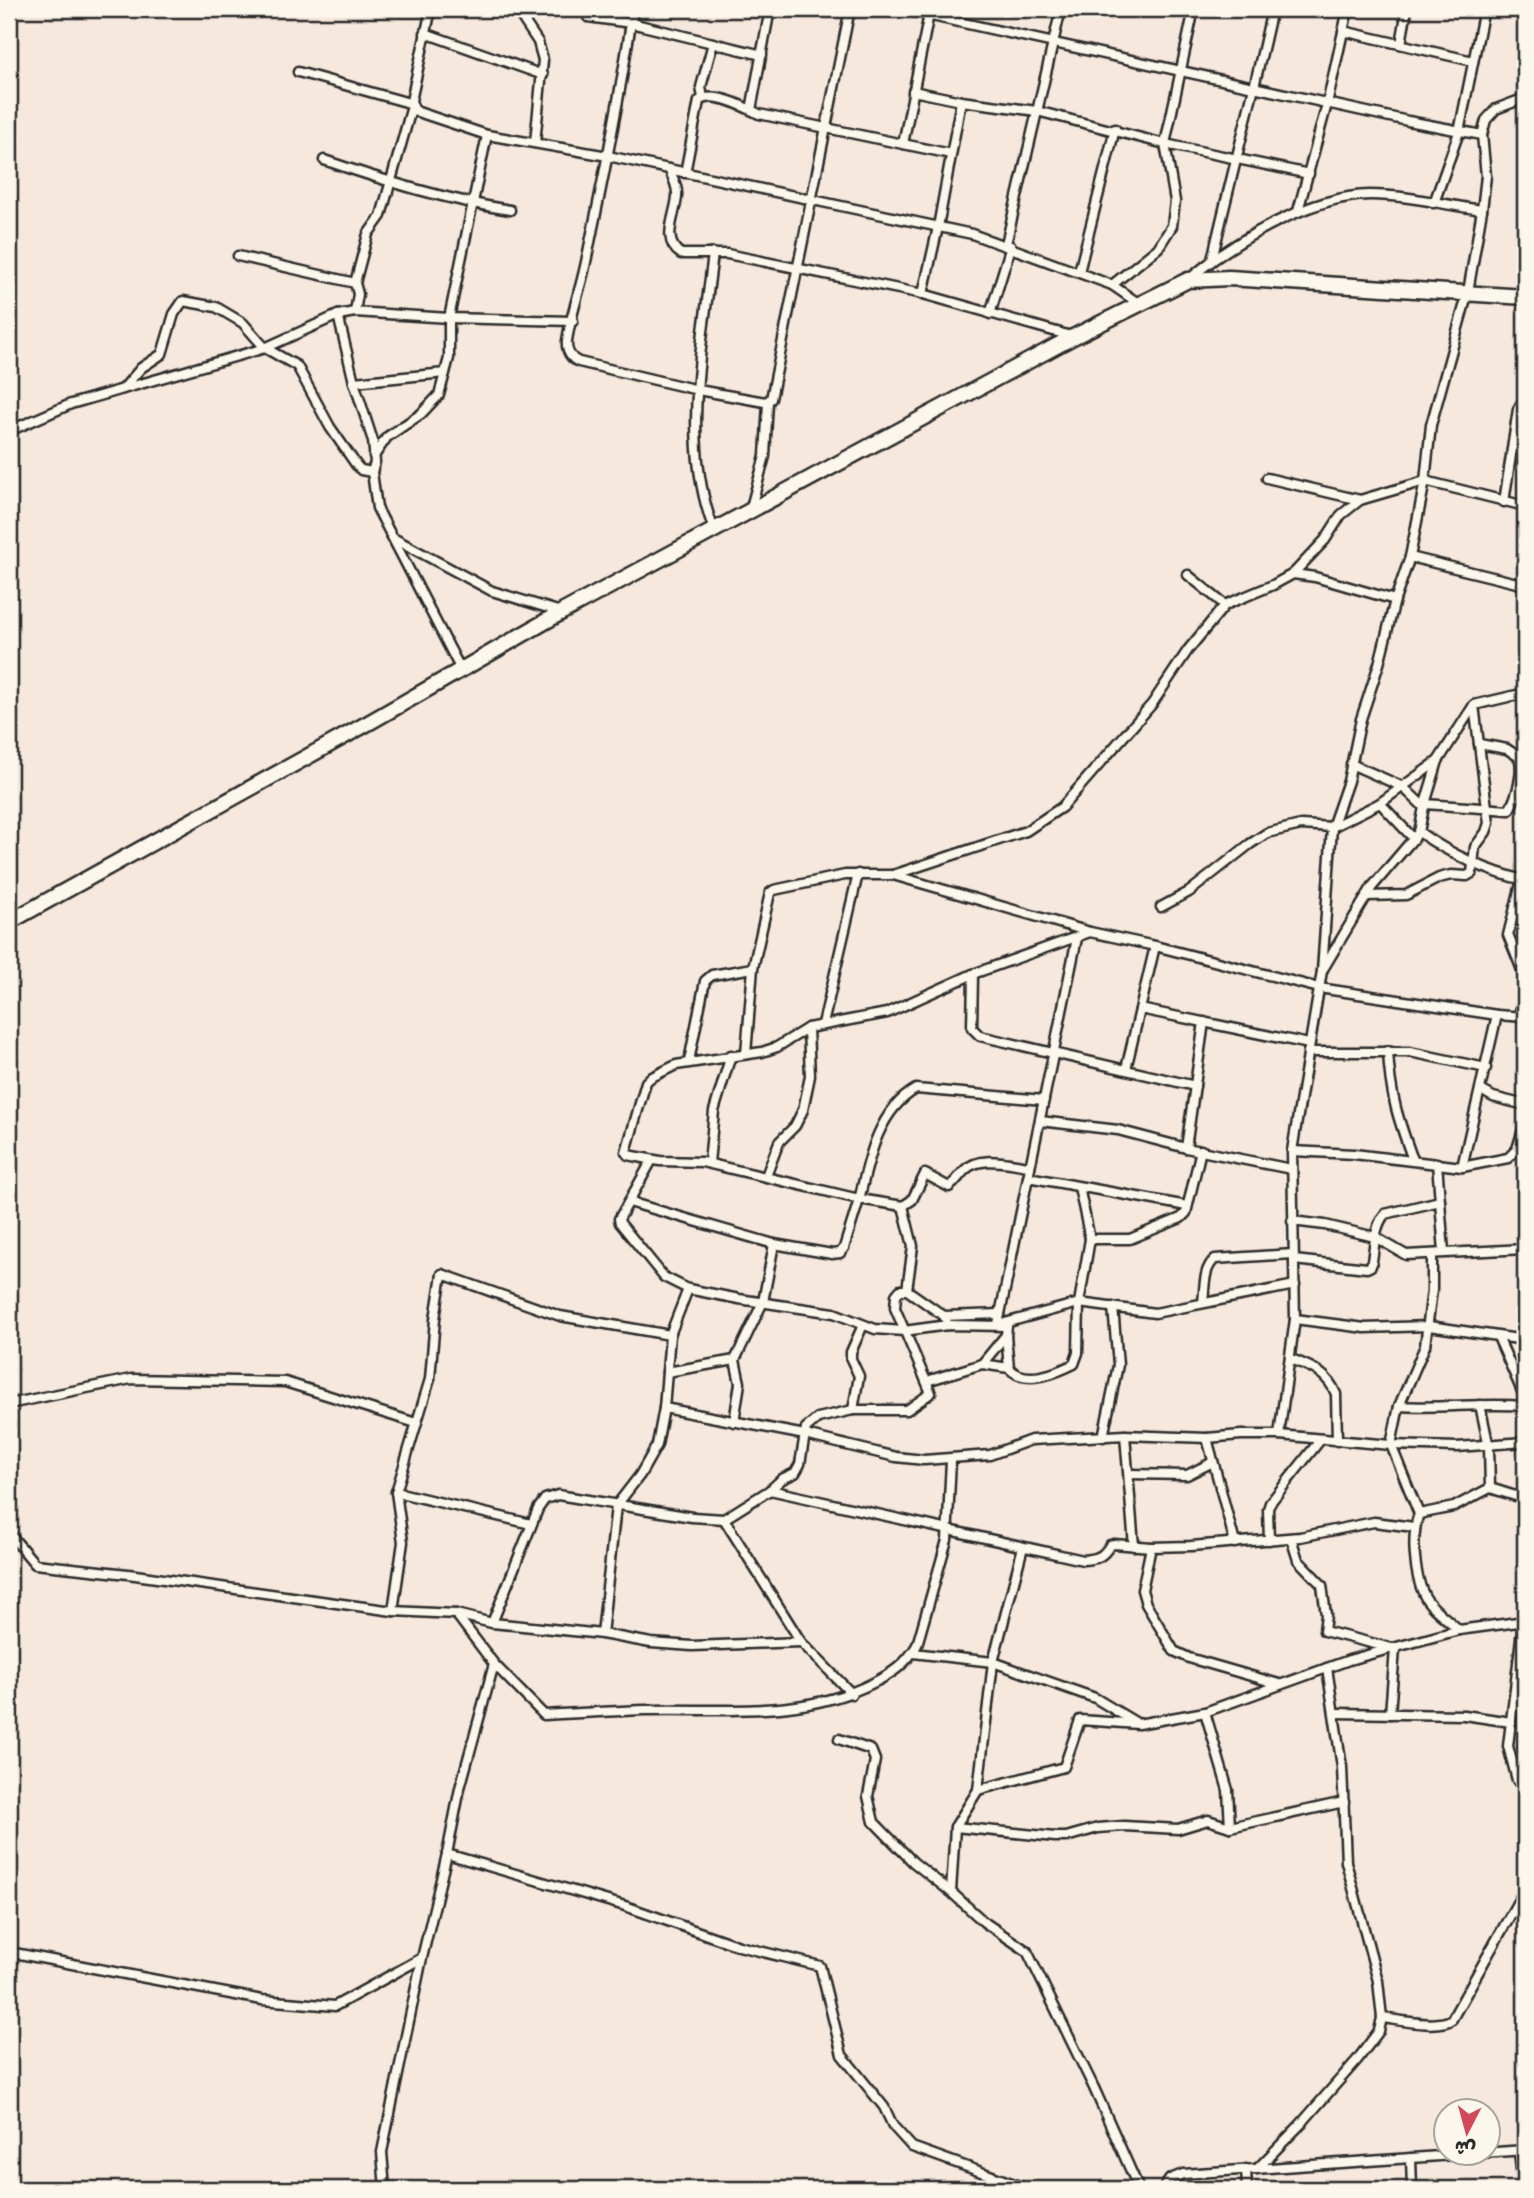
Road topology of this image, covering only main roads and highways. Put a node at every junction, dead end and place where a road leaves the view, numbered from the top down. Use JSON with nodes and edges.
{"nodes":[{"id":1,"x":1525,"y":297,"type":"edge"},
{"id":2,"x":9,"y":922,"type":"edge"}],
"edges":[{"from":1,"to":2,"type":"highway"}]}
